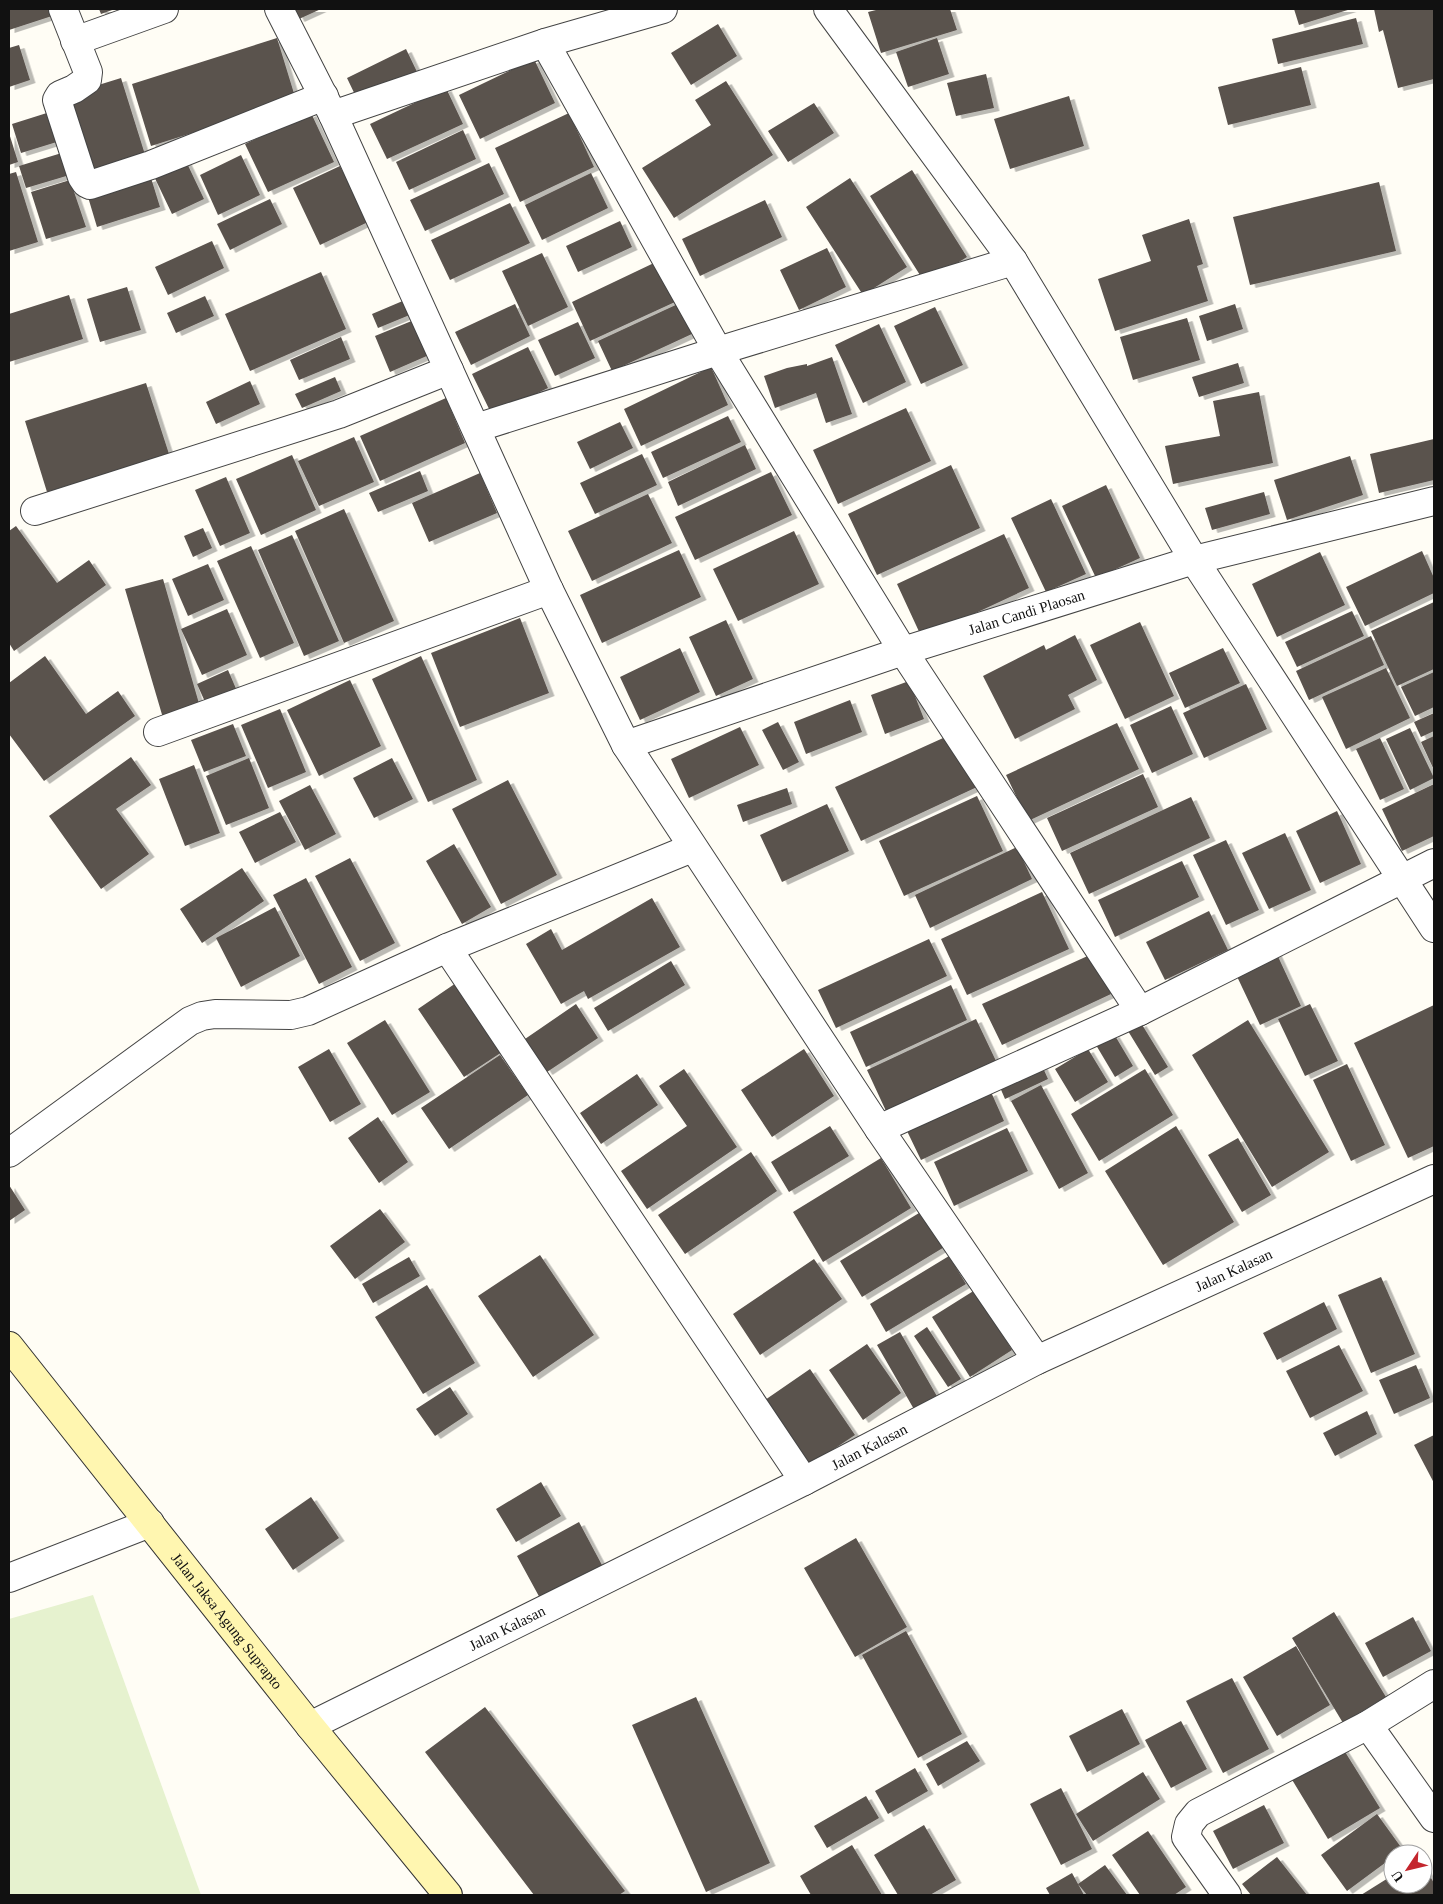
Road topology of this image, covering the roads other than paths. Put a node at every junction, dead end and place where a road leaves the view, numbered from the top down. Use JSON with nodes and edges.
{"nodes":[{"id":1,"x":63,"y":9,"type":"edge"},
{"id":2,"x":164,"y":9,"type":"edge"},
{"id":3,"x":279,"y":9,"type":"edge"},
{"id":4,"x":663,"y":9,"type":"edge"},
{"id":5,"x":828,"y":9,"type":"edge"},
{"id":6,"x":76,"y":41,"type":"junction"},
{"id":7,"x":545,"y":43,"type":"junction"},
{"id":8,"x":328,"y":106,"type":"junction"},
{"id":9,"x":1013,"y":261,"type":"junction"},
{"id":10,"x":718,"y":351,"type":"junction"},
{"id":11,"x":449,"y":370,"type":"junction"},
{"id":12,"x":476,"y":428,"type":"junction"},
{"id":13,"x":1433,"y":507,"type":"edge"},
{"id":14,"x":35,"y":511,"type":"dead end"},
{"id":15,"x":1194,"y":560,"type":"junction"},
{"id":16,"x":549,"y":590,"type":"junction"},
{"id":17,"x":903,"y":650,"type":"junction"},
{"id":18,"x":158,"y":732,"type":"dead end"},
{"id":19,"x":626,"y":745,"type":"junction"},
{"id":20,"x":692,"y":848,"type":"junction"},
{"id":21,"x":1434,"y":863,"type":"edge"},
{"id":22,"x":1403,"y":880,"type":"junction"},
{"id":23,"x":1434,"y":928,"type":"edge"},
{"id":24,"x":447,"y":948,"type":"junction"},
{"id":25,"x":1140,"y":1010,"type":"junction"},
{"id":26,"x":879,"y":1129,"type":"junction"},
{"id":27,"x":9,"y":1153,"type":"edge"},
{"id":28,"x":1434,"y":1179,"type":"edge"},
{"id":29,"x":9,"y":1346,"type":"edge"},
{"id":30,"x":1037,"y":1360,"type":"junction"},
{"id":31,"x":804,"y":1480,"type":"junction"},
{"id":32,"x":150,"y":1523,"type":"junction"},
{"id":33,"x":9,"y":1578,"type":"edge"},
{"id":34,"x":1434,"y":1684,"type":"edge"},
{"id":35,"x":1368,"y":1725,"type":"junction"},
{"id":36,"x":310,"y":1726,"type":"junction"},
{"id":37,"x":1434,"y":1818,"type":"edge"},
{"id":38,"x":448,"y":1895,"type":"edge"},
{"id":39,"x":1226,"y":1895,"type":"edge"}],
"edges":[{"from":1,"to":6,"type":"street"},
{"from":2,"to":6,"type":"street"},
{"from":3,"to":8,"type":"street"},
{"from":4,"to":7,"type":"street"},
{"from":5,"to":9,"type":"street"},
{"from":6,"to":8,"type":"street"},
{"from":7,"to":8,"type":"street"},
{"from":7,"to":10,"type":"street"},
{"from":8,"to":11,"type":"street"},
{"from":9,"to":10,"type":"street"},
{"from":9,"to":15,"type":"street"},
{"from":10,"to":12,"type":"street"},
{"from":10,"to":17,"type":"street"},
{"from":11,"to":12,"type":"street"},
{"from":11,"to":14,"type":"street"},
{"from":12,"to":16,"type":"street"},
{"from":13,"to":15,"type":"street","name":"Jalan Candi Plaosan"},
{"from":15,"to":17,"type":"street","name":"Jalan Candi Plaosan"},
{"from":15,"to":22,"type":"street"},
{"from":16,"to":18,"type":"street"},
{"from":16,"to":19,"type":"street"},
{"from":17,"to":19,"type":"street","name":"Jalan Candi Plaosan"},
{"from":17,"to":25,"type":"street"},
{"from":19,"to":20,"type":"street"},
{"from":20,"to":24,"type":"street"},
{"from":20,"to":26,"type":"street"},
{"from":21,"to":22,"type":"street"},
{"from":22,"to":23,"type":"street"},
{"from":22,"to":25,"type":"street"},
{"from":24,"to":27,"type":"street"},
{"from":24,"to":31,"type":"street"},
{"from":25,"to":26,"type":"street"},
{"from":26,"to":30,"type":"street"},
{"from":28,"to":30,"type":"street","name":"Jalan Kalasan"},
{"from":29,"to":32,"type":"main road","name":"Jalan Jaksa Agung Suprapto"},
{"from":30,"to":31,"type":"street","name":"Jalan Kalasan"},
{"from":31,"to":36,"type":"street","name":"Jalan Kalasan"},
{"from":32,"to":33,"type":"street"},
{"from":32,"to":36,"type":"main road","name":"Jalan Jaksa Agung Suprapto"},
{"from":34,"to":35,"type":"street"},
{"from":35,"to":37,"type":"street"},
{"from":35,"to":39,"type":"street"},
{"from":36,"to":38,"type":"main road","name":"Jalan Jaksa Agung Suprapto"}]}
